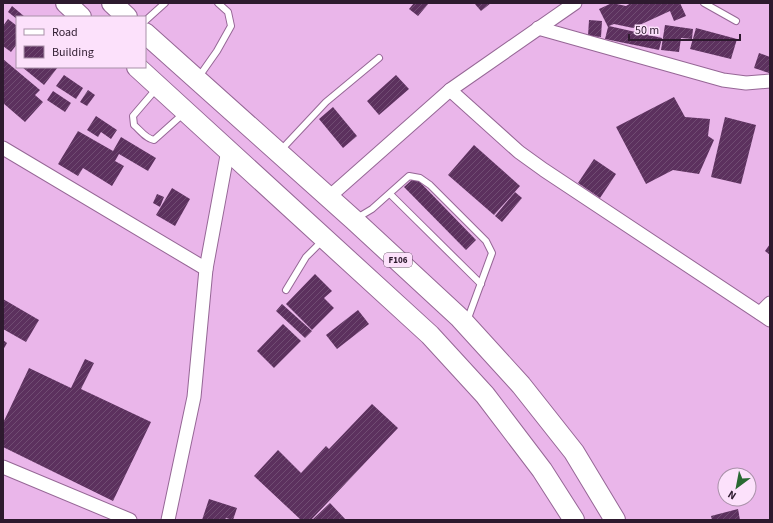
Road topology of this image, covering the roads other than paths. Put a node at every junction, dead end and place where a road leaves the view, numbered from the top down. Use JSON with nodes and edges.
{"nodes":[{"id":1,"x":66,"y":3,"type":"edge"},
{"id":2,"x":112,"y":3,"type":"edge"},
{"id":3,"x":165,"y":3,"type":"edge"},
{"id":4,"x":218,"y":3,"type":"edge"},
{"id":5,"x":575,"y":3,"type":"edge"},
{"id":6,"x":704,"y":3,"type":"edge"},
{"id":7,"x":80,"y":16,"type":"edge"},
{"id":8,"x":126,"y":16,"type":"edge"},
{"id":9,"x":146,"y":20,"type":"edge"},
{"id":10,"x":736,"y":21,"type":"dead end"},
{"id":11,"x":538,"y":28,"type":"junction"},
{"id":12,"x":146,"y":34,"type":"edge"},
{"id":13,"x":380,"y":58,"type":"dead end"},
{"id":14,"x":137,"y":68,"type":"edge"},
{"id":15,"x":197,"y":79,"type":"junction"},
{"id":16,"x":770,"y":81,"type":"edge"},
{"id":17,"x":158,"y":86,"type":"junction"},
{"id":18,"x":450,"y":90,"type":"junction"},
{"id":19,"x":186,"y":111,"type":"junction"},
{"id":20,"x":3,"y":148,"type":"edge"},
{"id":21,"x":228,"y":150,"type":"junction"},
{"id":22,"x":278,"y":152,"type":"junction"},
{"id":23,"x":390,"y":194,"type":"junction"},
{"id":24,"x":329,"y":198,"type":"junction"},
{"id":25,"x":354,"y":220,"type":"junction"},
{"id":26,"x":325,"y":238,"type":"junction"},
{"id":27,"x":206,"y":269,"type":"junction"},
{"id":28,"x":481,"y":284,"type":"junction"},
{"id":29,"x":286,"y":290,"type":"dead end"},
{"id":30,"x":770,"y":302,"type":"edge"},
{"id":31,"x":765,"y":317,"type":"edge"},
{"id":32,"x":466,"y":324,"type":"junction"},
{"id":33,"x":3,"y":468,"type":"edge"},
{"id":34,"x":130,"y":520,"type":"edge"},
{"id":35,"x":168,"y":520,"type":"edge"},
{"id":36,"x":574,"y":520,"type":"edge"},
{"id":37,"x":615,"y":520,"type":"edge"}],
"edges":[{"from":1,"to":7,"type":"main road"},
{"from":2,"to":8,"type":"main road"},
{"from":3,"to":9,"type":"lane"},
{"from":4,"to":15,"type":"lane"},
{"from":5,"to":11,"type":"street"},
{"from":6,"to":10,"type":"lane"},
{"from":11,"to":16,"type":"street"},
{"from":11,"to":18,"type":"street"},
{"from":12,"to":15,"type":"main road","number":"F106"},
{"from":13,"to":22,"type":"lane"},
{"from":14,"to":17,"type":"main road"},
{"from":15,"to":22,"type":"main road","number":"F106"},
{"from":17,"to":19,"type":"main road"},
{"from":17,"to":19,"type":"lane"},
{"from":18,"to":24,"type":"street"},
{"from":18,"to":31,"type":"street"},
{"from":19,"to":21,"type":"main road"},
{"from":20,"to":27,"type":"street"},
{"from":21,"to":26,"type":"main road"},
{"from":21,"to":27,"type":"street"},
{"from":22,"to":24,"type":"main road","number":"F106"},
{"from":23,"to":25,"type":"lane"},
{"from":23,"to":28,"type":"lane"},
{"from":23,"to":28,"type":"lane"},
{"from":24,"to":25,"type":"main road","number":"F106"},
{"from":25,"to":32,"type":"main road","number":"F106"},
{"from":26,"to":29,"type":"lane"},
{"from":26,"to":36,"type":"main road"},
{"from":27,"to":35,"type":"street"},
{"from":28,"to":32,"type":"lane"},
{"from":30,"to":31,"type":"street"},
{"from":32,"to":37,"type":"main road","number":"F106"},
{"from":33,"to":34,"type":"street"}]}
